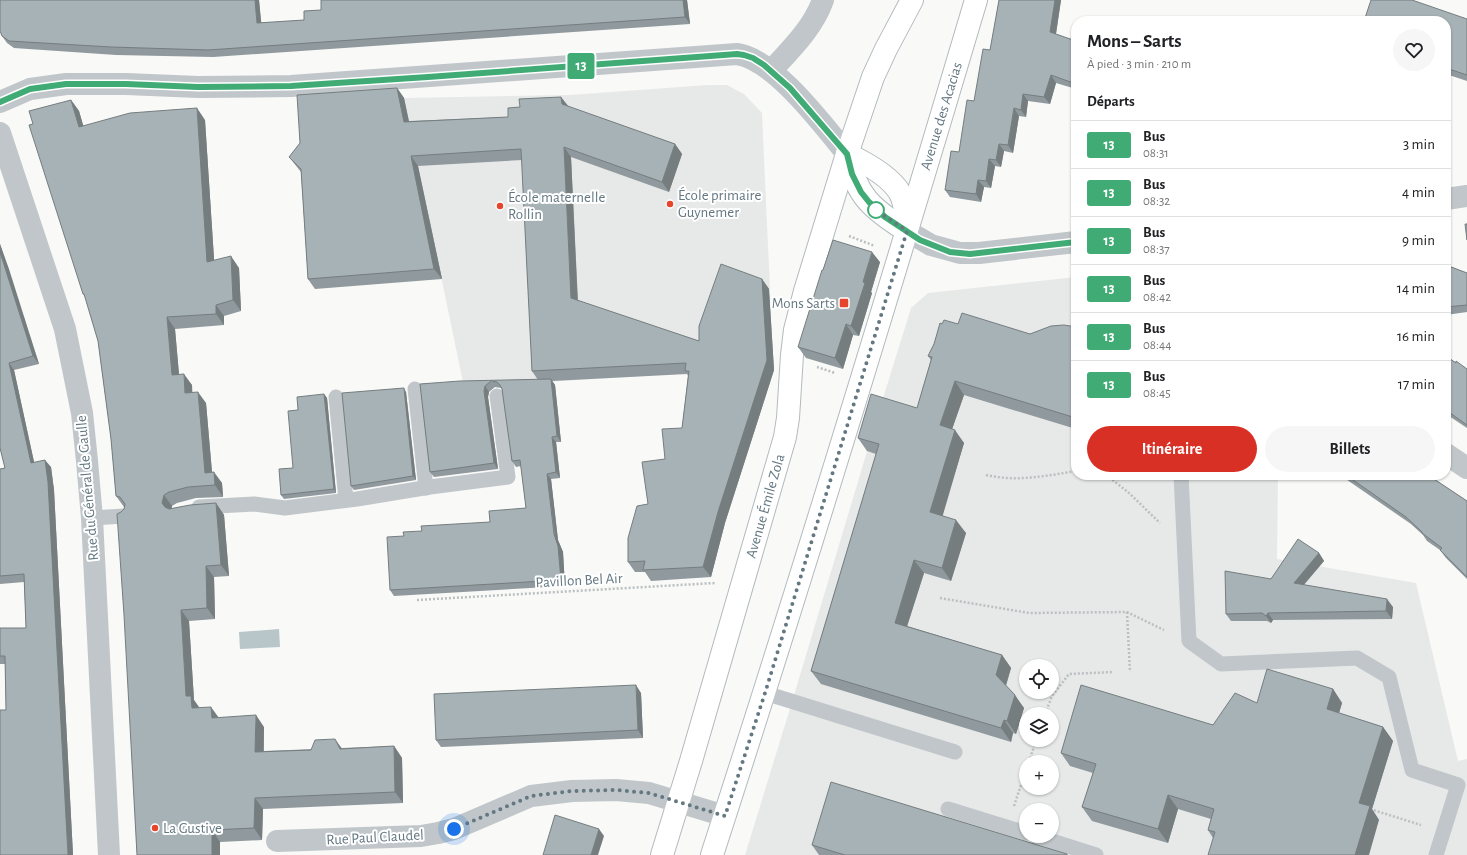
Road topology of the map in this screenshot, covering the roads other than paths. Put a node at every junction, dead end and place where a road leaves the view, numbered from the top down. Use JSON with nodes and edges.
{"nodes":[{"id":1,"x":824,"y":0,"type":"edge"},
{"id":2,"x":912,"y":0,"type":"edge"},
{"id":3,"x":976,"y":0,"type":"edge"},
{"id":4,"x":772,"y":71,"type":"junction"},
{"id":5,"x":0,"y":102,"type":"edge"},
{"id":6,"x":0,"y":133,"type":"edge"},
{"id":7,"x":847,"y":154,"type":"junction"},
{"id":8,"x":1467,"y":196,"type":"edge"},
{"id":9,"x":1451,"y":198,"type":"edge"},
{"id":10,"x":907,"y":231,"type":"junction"},
{"id":11,"x":1071,"y":243,"type":"edge"},
{"id":12,"x":416,"y":389,"type":"dead end"},
{"id":13,"x":497,"y":396,"type":"dead end"},
{"id":14,"x":336,"y":397,"type":"dead end"},
{"id":15,"x":1451,"y":457,"type":"edge"},
{"id":16,"x":1467,"y":468,"type":"edge"},
{"id":17,"x":1181,"y":480,"type":"edge"},
{"id":18,"x":426,"y":488,"type":"junction"},
{"id":19,"x":346,"y":500,"type":"junction"},
{"id":20,"x":185,"y":510,"type":"edge"},
{"id":21,"x":124,"y":516,"type":"edge"},
{"id":22,"x":92,"y":518,"type":"junction"},
{"id":23,"x":765,"y":693,"type":"junction"},
{"id":24,"x":956,"y":752,"type":"dead end"},
{"id":25,"x":679,"y":802,"type":"junction"},
{"id":26,"x":948,"y":809,"type":"dead end"},
{"id":27,"x":725,"y":816,"type":"junction"},
{"id":28,"x":1019,"y":831,"type":"edge"},
{"id":29,"x":277,"y":841,"type":"dead end"},
{"id":30,"x":1058,"y":843,"type":"edge"},
{"id":31,"x":109,"y":855,"type":"edge"},
{"id":32,"x":662,"y":855,"type":"edge"},
{"id":33,"x":712,"y":855,"type":"edge"},
{"id":34,"x":1096,"y":855,"type":"edge"},
{"id":35,"x":1436,"y":855,"type":"edge"}],
"edges":[{"from":1,"to":4,"type":"street"},
{"from":2,"to":7,"type":"main road"},
{"from":3,"to":10,"type":"main road","name":"Avenue des Acacias"},
{"from":4,"to":5,"type":"street"},
{"from":4,"to":7,"type":"street"},
{"from":6,"to":22,"type":"street","name":"Rue du Général de Gaulle"},
{"from":7,"to":10,"type":"main road"},
{"from":7,"to":10,"type":"main road"},
{"from":7,"to":25,"type":"main road","name":"Avenue Émile Zola"},
{"from":8,"to":9,"type":"street"},
{"from":10,"to":11,"type":"street"},
{"from":10,"to":23,"type":"main road"},
{"from":12,"to":18,"type":"lane"},
{"from":13,"to":18,"type":"lane"},
{"from":14,"to":19,"type":"lane"},
{"from":15,"to":16,"type":"street"},
{"from":17,"to":35,"type":"lane"},
{"from":18,"to":19,"type":"lane"},
{"from":19,"to":20,"type":"lane"},
{"from":21,"to":22,"type":"lane"},
{"from":22,"to":31,"type":"street","name":"Rue du Général de Gaulle"},
{"from":23,"to":24,"type":"lane"},
{"from":23,"to":27,"type":"main road"},
{"from":25,"to":27,"type":"street","name":"Rue Paul Claudel"},
{"from":25,"to":29,"type":"street","name":"Rue Paul Claudel"},
{"from":25,"to":32,"type":"main road","name":"Avenue Émile Zola"},
{"from":26,"to":28,"type":"lane"},
{"from":27,"to":33,"type":"main road"},
{"from":30,"to":34,"type":"lane"}]}
